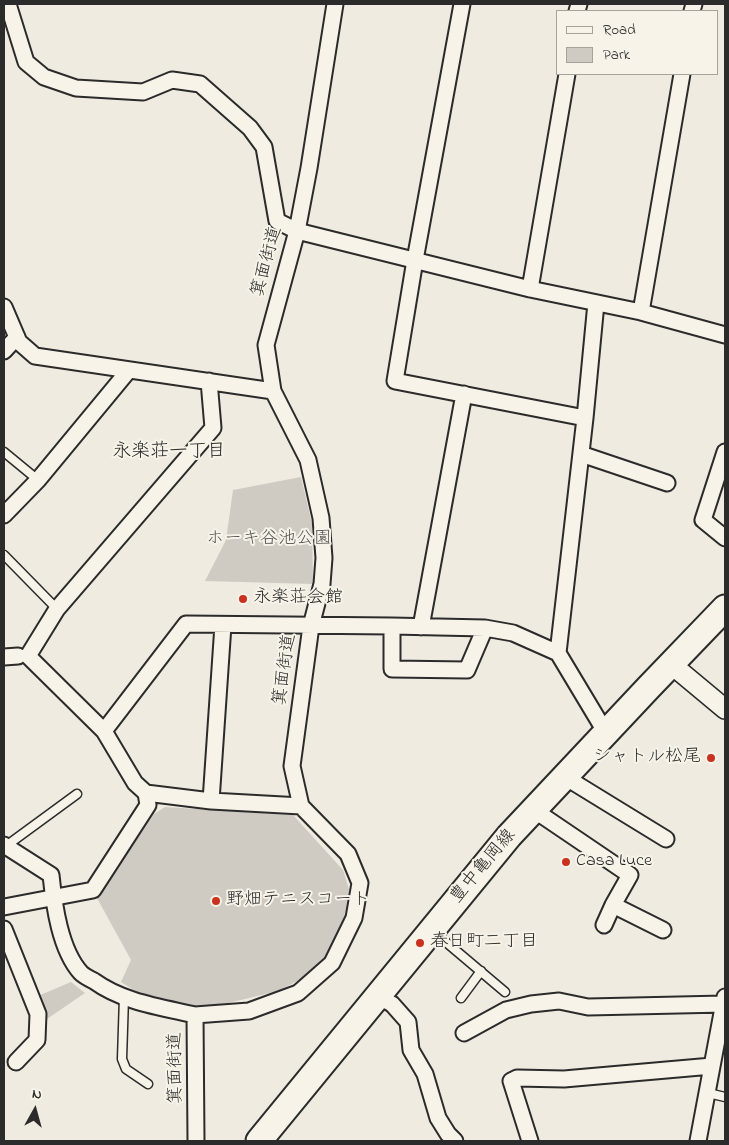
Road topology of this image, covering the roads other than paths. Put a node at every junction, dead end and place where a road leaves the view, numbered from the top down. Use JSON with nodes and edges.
{"nodes":[{"id":1,"x":8,"y":4,"type":"edge"},
{"id":2,"x":335,"y":4,"type":"edge"},
{"id":3,"x":462,"y":4,"type":"edge"},
{"id":4,"x":567,"y":75,"type":"edge"},
{"id":5,"x":682,"y":75,"type":"edge"},
{"id":6,"x":297,"y":231,"type":"junction"},
{"id":7,"x":415,"y":260,"type":"junction"},
{"id":8,"x":530,"y":289,"type":"junction"},
{"id":9,"x":596,"y":303,"type":"junction"},
{"id":10,"x":4,"y":307,"type":"edge"},
{"id":11,"x":641,"y":312,"type":"junction"},
{"id":12,"x":725,"y":334,"type":"edge"},
{"id":13,"x":17,"y":337,"type":"junction"},
{"id":14,"x":4,"y":351,"type":"edge"},
{"id":15,"x":129,"y":370,"type":"junction"},
{"id":16,"x":210,"y":381,"type":"junction"},
{"id":17,"x":273,"y":391,"type":"junction"},
{"id":18,"x":464,"y":394,"type":"junction"},
{"id":19,"x":585,"y":418,"type":"junction"},
{"id":20,"x":4,"y":452,"type":"edge"},
{"id":21,"x":725,"y":452,"type":"edge"},
{"id":22,"x":581,"y":454,"type":"junction"},
{"id":23,"x":38,"y":480,"type":"junction"},
{"id":24,"x":667,"y":483,"type":"dead end"},
{"id":25,"x":4,"y":515,"type":"edge"},
{"id":26,"x":725,"y":538,"type":"edge"},
{"id":27,"x":4,"y":555,"type":"edge"},
{"id":28,"x":725,"y":608,"type":"edge"},
{"id":29,"x":58,"y":609,"type":"junction"},
{"id":30,"x":223,"y":625,"type":"junction"},
{"id":31,"x":311,"y":626,"type":"junction"},
{"id":32,"x":392,"y":626,"type":"junction"},
{"id":33,"x":421,"y":626,"type":"junction"},
{"id":34,"x":485,"y":628,"type":"junction"},
{"id":35,"x":558,"y":653,"type":"junction"},
{"id":36,"x":671,"y":664,"type":"junction"},
{"id":37,"x":725,"y":709,"type":"edge"},
{"id":38,"x":104,"y":731,"type":"junction"},
{"id":39,"x":606,"y":733,"type":"junction"},
{"id":40,"x":565,"y":777,"type":"junction"},
{"id":41,"x":146,"y":793,"type":"junction"},
{"id":42,"x":77,"y":794,"type":"dead end"},
{"id":43,"x":211,"y":801,"type":"junction"},
{"id":44,"x":301,"y":806,"type":"junction"},
{"id":45,"x":534,"y":810,"type":"junction"},
{"id":46,"x":666,"y":839,"type":"dead end"},
{"id":47,"x":5,"y":846,"type":"edge"},
{"id":48,"x":53,"y":897,"type":"junction"},
{"id":49,"x":613,"y":905,"type":"junction"},
{"id":50,"x":4,"y":907,"type":"edge"},
{"id":51,"x":604,"y":925,"type":"dead end"},
{"id":52,"x":4,"y":929,"type":"edge"},
{"id":53,"x":431,"y":930,"type":"junction"},
{"id":54,"x":663,"y":930,"type":"dead end"},
{"id":55,"x":481,"y":972,"type":"junction"},
{"id":56,"x":505,"y":992,"type":"dead end"},
{"id":57,"x":377,"y":996,"type":"junction"},
{"id":58,"x":124,"y":998,"type":"junction"},
{"id":59,"x":461,"y":998,"type":"dead end"},
{"id":60,"x":724,"y":1000,"type":"edge"},
{"id":61,"x":195,"y":1016,"type":"junction"},
{"id":62,"x":464,"y":1033,"type":"dead end"},
{"id":63,"x":717,"y":1059,"type":"edge"},
{"id":64,"x":16,"y":1062,"type":"dead end"},
{"id":65,"x":148,"y":1084,"type":"dead end"},
{"id":66,"x":708,"y":1093,"type":"junction"},
{"id":67,"x":725,"y":1097,"type":"edge"},
{"id":68,"x":196,"y":1141,"type":"edge"},
{"id":69,"x":260,"y":1141,"type":"edge"},
{"id":70,"x":455,"y":1141,"type":"edge"},
{"id":71,"x":530,"y":1141,"type":"edge"},
{"id":72,"x":698,"y":1141,"type":"edge"}],
"edges":[{"from":1,"to":6,"type":"street"},
{"from":2,"to":6,"type":"street","name":"箕面街道"},
{"from":3,"to":7,"type":"street"},
{"from":4,"to":8,"type":"street"},
{"from":5,"to":11,"type":"street"},
{"from":6,"to":7,"type":"street"},
{"from":6,"to":17,"type":"street","name":"箕面街道"},
{"from":7,"to":8,"type":"street"},
{"from":7,"to":18,"type":"street"},
{"from":8,"to":9,"type":"street"},
{"from":9,"to":11,"type":"street"},
{"from":9,"to":19,"type":"street"},
{"from":10,"to":13,"type":"street"},
{"from":11,"to":12,"type":"street"},
{"from":13,"to":14,"type":"street"},
{"from":13,"to":15,"type":"street"},
{"from":15,"to":16,"type":"street"},
{"from":15,"to":23,"type":"street"},
{"from":16,"to":17,"type":"street"},
{"from":16,"to":29,"type":"street"},
{"from":17,"to":31,"type":"street","name":"箕面街道"},
{"from":18,"to":19,"type":"street"},
{"from":18,"to":33,"type":"street"},
{"from":19,"to":22,"type":"street"},
{"from":20,"to":23,"type":"lane"},
{"from":21,"to":26,"type":"street"},
{"from":22,"to":24,"type":"street"},
{"from":22,"to":35,"type":"street"},
{"from":23,"to":25,"type":"street"},
{"from":27,"to":29,"type":"lane"},
{"from":28,"to":36,"type":"main road","name":"豊中亀岡線"},
{"from":29,"to":38,"type":"street"},
{"from":30,"to":31,"type":"street"},
{"from":30,"to":38,"type":"street"},
{"from":30,"to":43,"type":"street"},
{"from":31,"to":32,"type":"street"},
{"from":31,"to":44,"type":"street","name":"箕面街道"},
{"from":32,"to":33,"type":"street"},
{"from":32,"to":34,"type":"street"},
{"from":33,"to":34,"type":"street"},
{"from":34,"to":35,"type":"street"},
{"from":35,"to":39,"type":"street"},
{"from":36,"to":37,"type":"street"},
{"from":36,"to":39,"type":"main road","name":"豊中亀岡線"},
{"from":38,"to":41,"type":"street"},
{"from":39,"to":40,"type":"main road","name":"豊中亀岡線"},
{"from":40,"to":45,"type":"main road","name":"豊中亀岡線"},
{"from":40,"to":46,"type":"street"},
{"from":41,"to":43,"type":"street"},
{"from":41,"to":48,"type":"street"},
{"from":42,"to":47,"type":"lane"},
{"from":43,"to":44,"type":"street"},
{"from":44,"to":61,"type":"street","name":"箕面街道"},
{"from":45,"to":49,"type":"street"},
{"from":45,"to":53,"type":"main road","name":"豊中亀岡線"},
{"from":47,"to":48,"type":"street"},
{"from":48,"to":50,"type":"street"},
{"from":48,"to":58,"type":"street"},
{"from":49,"to":51,"type":"street"},
{"from":49,"to":54,"type":"street"},
{"from":52,"to":64,"type":"street"},
{"from":53,"to":55,"type":"lane"},
{"from":53,"to":57,"type":"main road","name":"豊中亀岡線"},
{"from":55,"to":56,"type":"lane"},
{"from":55,"to":59,"type":"lane"},
{"from":57,"to":69,"type":"main road","name":"豊中亀岡線"},
{"from":57,"to":70,"type":"street"},
{"from":58,"to":61,"type":"street"},
{"from":58,"to":65,"type":"lane"},
{"from":60,"to":62,"type":"street"},
{"from":60,"to":63,"type":"street"},
{"from":61,"to":68,"type":"street","name":"箕面街道"},
{"from":63,"to":66,"type":"street"},
{"from":63,"to":71,"type":"street"},
{"from":66,"to":67,"type":"lane"},
{"from":66,"to":72,"type":"street"}]}
